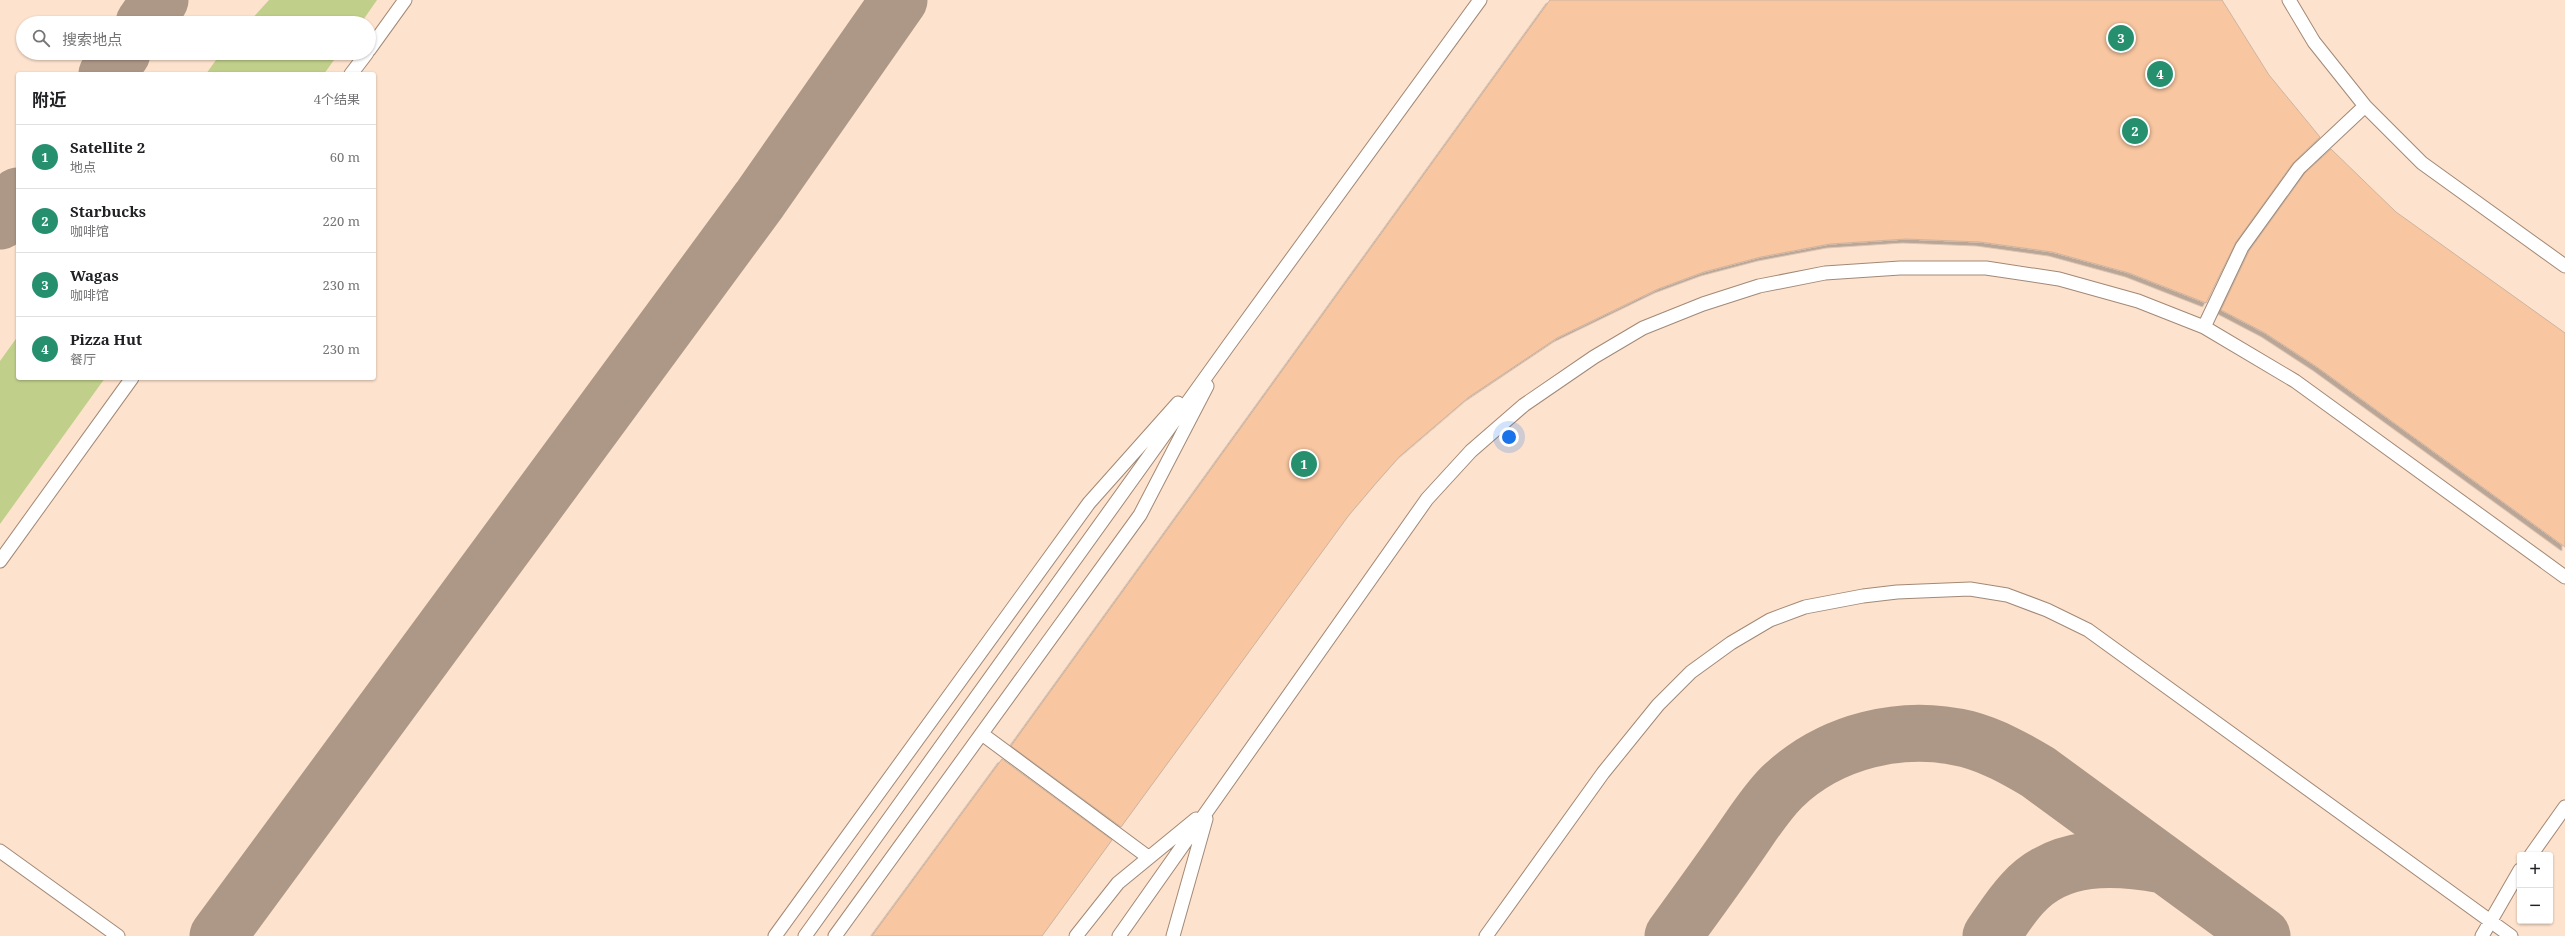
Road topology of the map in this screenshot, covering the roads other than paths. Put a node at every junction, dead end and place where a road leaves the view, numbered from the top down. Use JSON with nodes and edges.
{"nodes":[{"id":1,"x":405,"y":0,"type":"edge"},
{"id":2,"x":1480,"y":0,"type":"edge"},
{"id":3,"x":2289,"y":0,"type":"edge"},
{"id":4,"x":376,"y":40,"type":"edge"},
{"id":5,"x":362,"y":60,"type":"edge"},
{"id":6,"x":353,"y":72,"type":"edge"},
{"id":7,"x":2364,"y":106,"type":"junction"},
{"id":8,"x":2565,"y":266,"type":"edge"},
{"id":9,"x":2204,"y":326,"type":"junction"},
{"id":10,"x":1228,"y":346,"type":"junction"},
{"id":11,"x":131,"y":380,"type":"edge"},
{"id":12,"x":0,"y":561,"type":"edge"},
{"id":13,"x":2565,"y":577,"type":"edge"},
{"id":14,"x":982,"y":734,"type":"junction"},
{"id":15,"x":2565,"y":807,"type":"edge"},
{"id":16,"x":1209,"y":809,"type":"junction"},
{"id":17,"x":0,"y":851,"type":"edge"},
{"id":18,"x":2533,"y":852,"type":"edge"},
{"id":19,"x":1148,"y":857,"type":"junction"},
{"id":20,"x":2517,"y":875,"type":"edge"},
{"id":21,"x":2490,"y":922,"type":"junction"},
{"id":22,"x":118,"y":936,"type":"edge"},
{"id":23,"x":775,"y":936,"type":"edge"},
{"id":24,"x":805,"y":936,"type":"edge"},
{"id":25,"x":835,"y":936,"type":"edge"},
{"id":26,"x":1076,"y":936,"type":"edge"},
{"id":27,"x":1118,"y":936,"type":"edge"},
{"id":28,"x":1173,"y":936,"type":"edge"},
{"id":29,"x":1486,"y":936,"type":"edge"},
{"id":30,"x":2482,"y":936,"type":"edge"},
{"id":31,"x":2510,"y":936,"type":"edge"}],
"edges":[{"from":1,"to":4,"type":"lane"},
{"from":2,"to":10,"type":"lane"},
{"from":3,"to":7,"type":"lane"},
{"from":5,"to":6,"type":"lane"},
{"from":7,"to":8,"type":"lane"},
{"from":7,"to":9,"type":"lane"},
{"from":9,"to":13,"type":"lane"},
{"from":9,"to":16,"type":"lane"},
{"from":10,"to":14,"type":"lane"},
{"from":10,"to":23,"type":"lane"},
{"from":10,"to":24,"type":"lane"},
{"from":11,"to":12,"type":"lane"},
{"from":14,"to":19,"type":"lane"},
{"from":14,"to":25,"type":"lane"},
{"from":15,"to":18,"type":"lane"},
{"from":16,"to":19,"type":"lane"},
{"from":16,"to":27,"type":"lane"},
{"from":16,"to":28,"type":"lane"},
{"from":17,"to":22,"type":"lane"},
{"from":19,"to":26,"type":"lane"},
{"from":20,"to":21,"type":"lane"},
{"from":21,"to":29,"type":"lane"},
{"from":21,"to":30,"type":"lane"},
{"from":21,"to":31,"type":"lane"}]}
